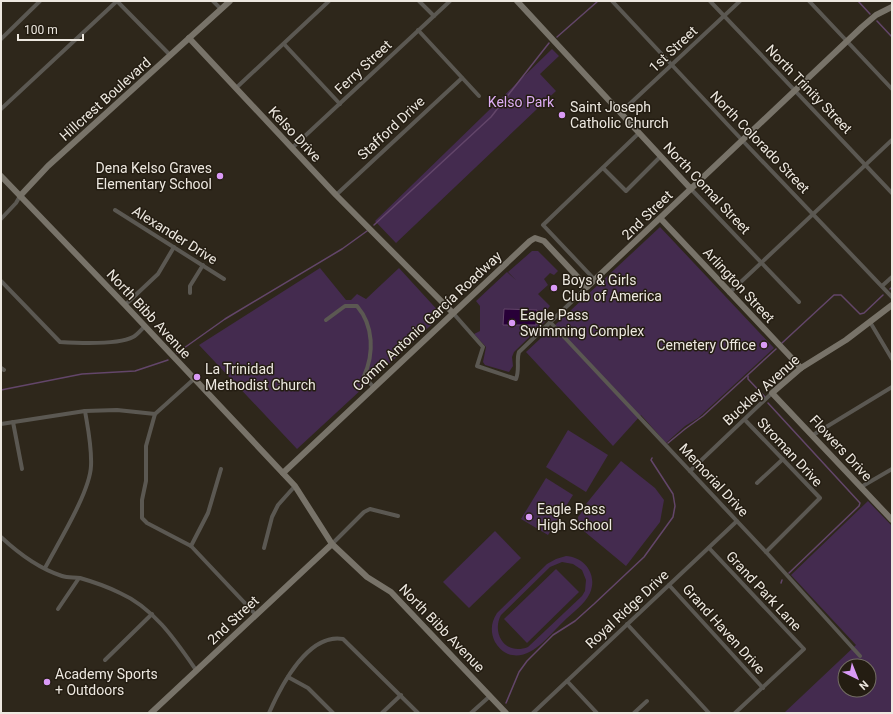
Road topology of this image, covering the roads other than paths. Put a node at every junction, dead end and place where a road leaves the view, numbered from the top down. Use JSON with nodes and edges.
{"nodes":[{"id":1,"x":40,"y":1,"type":"edge"},
{"id":2,"x":117,"y":1,"type":"edge"},
{"id":3,"x":213,"y":1,"type":"edge"},
{"id":4,"x":230,"y":1,"type":"edge"},
{"id":5,"x":329,"y":1,"type":"edge"},
{"id":6,"x":419,"y":1,"type":"edge"},
{"id":7,"x":450,"y":1,"type":"edge"},
{"id":8,"x":517,"y":1,"type":"edge"},
{"id":9,"x":612,"y":1,"type":"edge"},
{"id":10,"x":710,"y":1,"type":"edge"},
{"id":11,"x":740,"y":1,"type":"edge"},
{"id":12,"x":809,"y":1,"type":"edge"},
{"id":13,"x":892,"y":7,"type":"edge"},
{"id":14,"x":221,"y":9,"type":"junction"},
{"id":15,"x":434,"y":16,"type":"junction"},
{"id":16,"x":724,"y":16,"type":"junction"},
{"id":17,"x":418,"y":30,"type":"junction"},
{"id":18,"x":189,"y":38,"type":"junction"},
{"id":19,"x":1,"y":39,"type":"edge"},
{"id":20,"x":847,"y":41,"type":"junction"},
{"id":21,"x":284,"y":44,"type":"junction"},
{"id":22,"x":170,"y":55,"type":"junction"},
{"id":23,"x":673,"y":65,"type":"junction"},
{"id":24,"x":462,"y":78,"type":"junction"},
{"id":25,"x":236,"y":88,"type":"junction"},
{"id":26,"x":892,"y":89,"type":"edge"},
{"id":27,"x":795,"y":90,"type":"junction"},
{"id":28,"x":479,"y":96,"type":"dead end"},
{"id":29,"x":340,"y":104,"type":"junction"},
{"id":30,"x":1,"y":109,"type":"edge"},
{"id":31,"x":620,"y":113,"type":"junction"},
{"id":32,"x":639,"y":133,"type":"junction"},
{"id":33,"x":742,"y":140,"type":"junction"},
{"id":34,"x":892,"y":140,"type":"edge"},
{"id":35,"x":292,"y":148,"type":"junction"},
{"id":36,"x":661,"y":156,"type":"junction"},
{"id":37,"x":865,"y":164,"type":"junction"},
{"id":38,"x":603,"y":168,"type":"junction"},
{"id":39,"x":1,"y":176,"type":"edge"},
{"id":40,"x":691,"y":188,"type":"junction"},
{"id":41,"x":892,"y":193,"type":"edge"},
{"id":42,"x":336,"y":195,"type":"junction"},
{"id":43,"x":20,"y":196,"type":"junction"},
{"id":44,"x":115,"y":210,"type":"dead end"},
{"id":45,"x":814,"y":214,"type":"junction"},
{"id":46,"x":1,"y":219,"type":"edge"},
{"id":47,"x":660,"y":219,"type":"junction"},
{"id":48,"x":174,"y":247,"type":"junction"},
{"id":49,"x":761,"y":263,"type":"junction"},
{"id":50,"x":203,"y":265,"type":"junction"},
{"id":51,"x":892,"y":277,"type":"edge"},
{"id":52,"x":224,"y":279,"type":"dead end"},
{"id":53,"x":595,"y":280,"type":"junction"},
{"id":54,"x":1,"y":281,"type":"edge"},
{"id":55,"x":882,"y":286,"type":"junction"},
{"id":56,"x":587,"y":287,"type":"junction"},
{"id":57,"x":190,"y":293,"type":"dead end"},
{"id":58,"x":729,"y":293,"type":"junction"},
{"id":59,"x":892,"y":297,"type":"edge"},
{"id":60,"x":799,"y":302,"type":"dead end"},
{"id":61,"x":126,"y":305,"type":"junction"},
{"id":62,"x":892,"y":305,"type":"edge"},
{"id":63,"x":453,"y":313,"type":"junction"},
{"id":64,"x":326,"y":320,"type":"dead end"},
{"id":65,"x":550,"y":322,"type":"junction"},
{"id":66,"x":870,"y":322,"type":"junction"},
{"id":67,"x":145,"y":326,"type":"junction"},
{"id":68,"x":892,"y":359,"type":"edge"},
{"id":69,"x":801,"y":368,"type":"junction"},
{"id":70,"x":194,"y":379,"type":"junction"},
{"id":71,"x":892,"y":387,"type":"edge"},
{"id":72,"x":374,"y":388,"type":"junction"},
{"id":73,"x":772,"y":393,"type":"junction"},
{"id":74,"x":85,"y":411,"type":"junction"},
{"id":75,"x":155,"y":414,"type":"junction"},
{"id":76,"x":745,"y":420,"type":"junction"},
{"id":77,"x":13,"y":422,"type":"junction"},
{"id":78,"x":1,"y":424,"type":"edge"},
{"id":79,"x":813,"y":435,"type":"junction"},
{"id":80,"x":783,"y":459,"type":"junction"},
{"id":81,"x":22,"y":469,"type":"dead end"},
{"id":82,"x":221,"y":469,"type":"dead end"},
{"id":83,"x":690,"y":471,"type":"junction"},
{"id":84,"x":891,"y":471,"type":"edge"},
{"id":85,"x":283,"y":473,"type":"junction"},
{"id":86,"x":757,"y":483,"type":"dead end"},
{"id":87,"x":295,"y":486,"type":"junction"},
{"id":88,"x":861,"y":487,"type":"junction"},
{"id":89,"x":398,"y":516,"type":"dead end"},
{"id":90,"x":892,"y":520,"type":"edge"},
{"id":91,"x":737,"y":521,"type":"junction"},
{"id":92,"x":1,"y":537,"type":"edge"},
{"id":93,"x":332,"y":544,"type":"junction"},
{"id":94,"x":191,"y":546,"type":"junction"},
{"id":95,"x":264,"y":548,"type":"dead end"},
{"id":96,"x":709,"y":548,"type":"junction"},
{"id":97,"x":766,"y":552,"type":"junction"},
{"id":98,"x":46,"y":568,"type":"junction"},
{"id":99,"x":79,"y":578,"type":"junction"},
{"id":100,"x":669,"y":585,"type":"junction"},
{"id":101,"x":58,"y":609,"type":"dead end"},
{"id":102,"x":152,"y":614,"type":"junction"},
{"id":103,"x":256,"y":615,"type":"junction"},
{"id":104,"x":627,"y":624,"type":"junction"},
{"id":105,"x":860,"y":656,"type":"dead end"},
{"id":106,"x":105,"y":660,"type":"dead end"},
{"id":107,"x":196,"y":670,"type":"junction"},
{"id":108,"x":288,"y":677,"type":"junction"},
{"id":109,"x":567,"y":681,"type":"junction"},
{"id":110,"x":762,"y":688,"type":"junction"},
{"id":111,"x":401,"y":695,"type":"junction"},
{"id":112,"x":490,"y":696,"type":"junction"},
{"id":113,"x":647,"y":701,"type":"dead end"},
{"id":114,"x":151,"y":713,"type":"edge"},
{"id":115,"x":268,"y":713,"type":"edge"},
{"id":116,"x":333,"y":713,"type":"edge"},
{"id":117,"x":382,"y":713,"type":"edge"},
{"id":118,"x":418,"y":713,"type":"edge"},
{"id":119,"x":471,"y":713,"type":"edge"},
{"id":120,"x":506,"y":713,"type":"edge"},
{"id":121,"x":533,"y":713,"type":"edge"},
{"id":122,"x":597,"y":713,"type":"edge"},
{"id":123,"x":634,"y":713,"type":"edge"},
{"id":124,"x":709,"y":713,"type":"edge"},
{"id":125,"x":735,"y":713,"type":"edge"}],
"edges":[{"from":1,"to":19,"type":"street"},
{"from":2,"to":22,"type":"street"},
{"from":2,"to":30,"type":"street"},
{"from":3,"to":14,"type":"street"},
{"from":4,"to":14,"type":"street","name":"Hillcrest Boulevard"},
{"from":5,"to":21,"type":"street"},
{"from":6,"to":15,"type":"street"},
{"from":7,"to":15,"type":"street","name":"Ferry Street"},
{"from":8,"to":31,"type":"street","name":"North Comal Street"},
{"from":9,"to":23,"type":"street","name":"North Colorado Street"},
{"from":10,"to":16,"type":"street","name":"North Trinity Street"},
{"from":11,"to":16,"type":"street","name":"1st Street"},
{"from":12,"to":20,"type":"street"},
{"from":13,"to":20,"type":"street","name":"2nd Street"},
{"from":14,"to":18,"type":"street","name":"Hillcrest Boulevard"},
{"from":15,"to":17,"type":"street","name":"Ferry Street"},
{"from":16,"to":23,"type":"street","name":"1st Street"},
{"from":16,"to":27,"type":"street","name":"North Trinity Street"},
{"from":17,"to":24,"type":"street"},
{"from":17,"to":29,"type":"street","name":"Ferry Street"},
{"from":18,"to":22,"type":"street","name":"Hillcrest Boulevard"},
{"from":18,"to":25,"type":"street","name":"Kelso Drive"},
{"from":20,"to":26,"type":"street"},
{"from":20,"to":27,"type":"street","name":"2nd Street"},
{"from":21,"to":25,"type":"street"},
{"from":21,"to":29,"type":"street"},
{"from":22,"to":43,"type":"street","name":"Hillcrest Boulevard"},
{"from":23,"to":31,"type":"street","name":"1st Street"},
{"from":23,"to":33,"type":"street","name":"North Colorado Street"},
{"from":24,"to":28,"type":"street"},
{"from":24,"to":42,"type":"street","name":"Stafford Drive"},
{"from":25,"to":35,"type":"street","name":"Kelso Drive"},
{"from":27,"to":33,"type":"street","name":"2nd Street"},
{"from":27,"to":37,"type":"street","name":"North Trinity Street"},
{"from":29,"to":35,"type":"street","name":"Ferry Street"},
{"from":31,"to":32,"type":"street","name":"North Comal Street"},
{"from":32,"to":36,"type":"street","name":"North Comal Street"},
{"from":32,"to":38,"type":"street"},
{"from":33,"to":40,"type":"street","name":"2nd Street"},
{"from":33,"to":45,"type":"street","name":"North Colorado Street"},
{"from":34,"to":37,"type":"street"},
{"from":35,"to":42,"type":"street","name":"Kelso Drive"},
{"from":36,"to":38,"type":"street"},
{"from":36,"to":40,"type":"street","name":"North Comal Street"},
{"from":37,"to":41,"type":"street","name":"North Trinity Street"},
{"from":37,"to":45,"type":"street"},
{"from":38,"to":53,"type":"street"},
{"from":39,"to":43,"type":"street","name":"North Bibb Avenue"},
{"from":40,"to":47,"type":"street","name":"2nd Street"},
{"from":40,"to":49,"type":"street","name":"North Comal Street"},
{"from":42,"to":63,"type":"street","name":"Kelso Drive"},
{"from":43,"to":46,"type":"street","name":"Hillcrest Boulevard"},
{"from":43,"to":61,"type":"street","name":"North Bibb Avenue"},
{"from":44,"to":48,"type":"street","name":"Alexander Drive"},
{"from":45,"to":49,"type":"street"},
{"from":45,"to":55,"type":"street","name":"North Colorado Street"},
{"from":47,"to":53,"type":"street","name":"2nd Street"},
{"from":47,"to":58,"type":"street","name":"Arlington Street"},
{"from":48,"to":50,"type":"street","name":"Alexander Drive"},
{"from":48,"to":61,"type":"street"},
{"from":49,"to":58,"type":"street"},
{"from":49,"to":60,"type":"street","name":"North Comal Street"},
{"from":50,"to":52,"type":"street","name":"Alexander Drive"},
{"from":50,"to":57,"type":"street"},
{"from":51,"to":55,"type":"street"},
{"from":53,"to":56,"type":"street","name":"2nd Street"},
{"from":54,"to":67,"type":"street"},
{"from":55,"to":59,"type":"street","name":"North Colorado Street"},
{"from":56,"to":63,"type":"street","name":"Comm Antonio García Roadway"},
{"from":56,"to":65,"type":"street","name":"2nd Street"},
{"from":58,"to":69,"type":"street","name":"Arlington Street"},
{"from":61,"to":67,"type":"street","name":"North Bibb Avenue"},
{"from":62,"to":66,"type":"street","name":"Buckley Avenue"},
{"from":63,"to":65,"type":"street","name":"2nd Street"},
{"from":63,"to":72,"type":"street","name":"Comm Antonio García Roadway"},
{"from":64,"to":72,"type":"street"},
{"from":65,"to":83,"type":"street","name":"Memorial Drive"},
{"from":66,"to":68,"type":"street"},
{"from":66,"to":69,"type":"street","name":"Buckley Avenue"},
{"from":67,"to":70,"type":"street","name":"North Bibb Avenue"},
{"from":69,"to":73,"type":"street","name":"Buckley Avenue"},
{"from":70,"to":75,"type":"street"},
{"from":70,"to":85,"type":"street","name":"North Bibb Avenue"},
{"from":71,"to":79,"type":"street"},
{"from":72,"to":85,"type":"street","name":"Comm Antonio García Roadway"},
{"from":73,"to":76,"type":"street","name":"Buckley Avenue"},
{"from":73,"to":79,"type":"street","name":"Flowers Drive"},
{"from":74,"to":75,"type":"street"},
{"from":74,"to":77,"type":"street"},
{"from":74,"to":98,"type":"street"},
{"from":75,"to":94,"type":"street"},
{"from":76,"to":80,"type":"street","name":"Stroman Drive"},
{"from":76,"to":83,"type":"street","name":"Buckley Avenue"},
{"from":77,"to":78,"type":"street"},
{"from":77,"to":81,"type":"street"},
{"from":79,"to":88,"type":"street","name":"Flowers Drive"},
{"from":80,"to":86,"type":"street"},
{"from":80,"to":97,"type":"street","name":"Stroman Drive"},
{"from":82,"to":94,"type":"street"},
{"from":83,"to":91,"type":"street","name":"Memorial Drive"},
{"from":84,"to":88,"type":"street"},
{"from":85,"to":87,"type":"street","name":"North Bibb Avenue"},
{"from":87,"to":93,"type":"street","name":"North Bibb Avenue"},
{"from":87,"to":95,"type":"street"},
{"from":88,"to":90,"type":"street","name":"Flowers Drive"},
{"from":89,"to":93,"type":"street"},
{"from":91,"to":96,"type":"street","name":"Royal Ridge Drive"},
{"from":91,"to":97,"type":"street","name":"Memorial Drive"},
{"from":92,"to":98,"type":"street"},
{"from":93,"to":103,"type":"street","name":"2nd Street"},
{"from":93,"to":112,"type":"street","name":"North Bibb Avenue"},
{"from":94,"to":103,"type":"street"},
{"from":96,"to":100,"type":"street","name":"Royal Ridge Drive"},
{"from":96,"to":110,"type":"street","name":"Grand Park Lane"},
{"from":97,"to":105,"type":"street","name":"Memorial Drive"},
{"from":98,"to":99,"type":"street"},
{"from":99,"to":101,"type":"street"},
{"from":99,"to":102,"type":"street"},
{"from":100,"to":104,"type":"street","name":"Royal Ridge Drive"},
{"from":100,"to":110,"type":"street","name":"Grand Haven Drive"},
{"from":102,"to":106,"type":"street"},
{"from":102,"to":107,"type":"street"},
{"from":103,"to":107,"type":"street","name":"2nd Street"},
{"from":104,"to":109,"type":"street","name":"Royal Ridge Drive"},
{"from":104,"to":124,"type":"street"},
{"from":107,"to":114,"type":"street","name":"2nd Street"},
{"from":108,"to":111,"type":"street"},
{"from":108,"to":115,"type":"street"},
{"from":108,"to":116,"type":"street"},
{"from":109,"to":121,"type":"street","name":"Royal Ridge Drive"},
{"from":109,"to":122,"type":"street"},
{"from":110,"to":125,"type":"street"},
{"from":111,"to":117,"type":"street"},
{"from":111,"to":118,"type":"street"},
{"from":112,"to":119,"type":"street"},
{"from":112,"to":120,"type":"street","name":"North Bibb Avenue"},
{"from":113,"to":123,"type":"street"}]}
